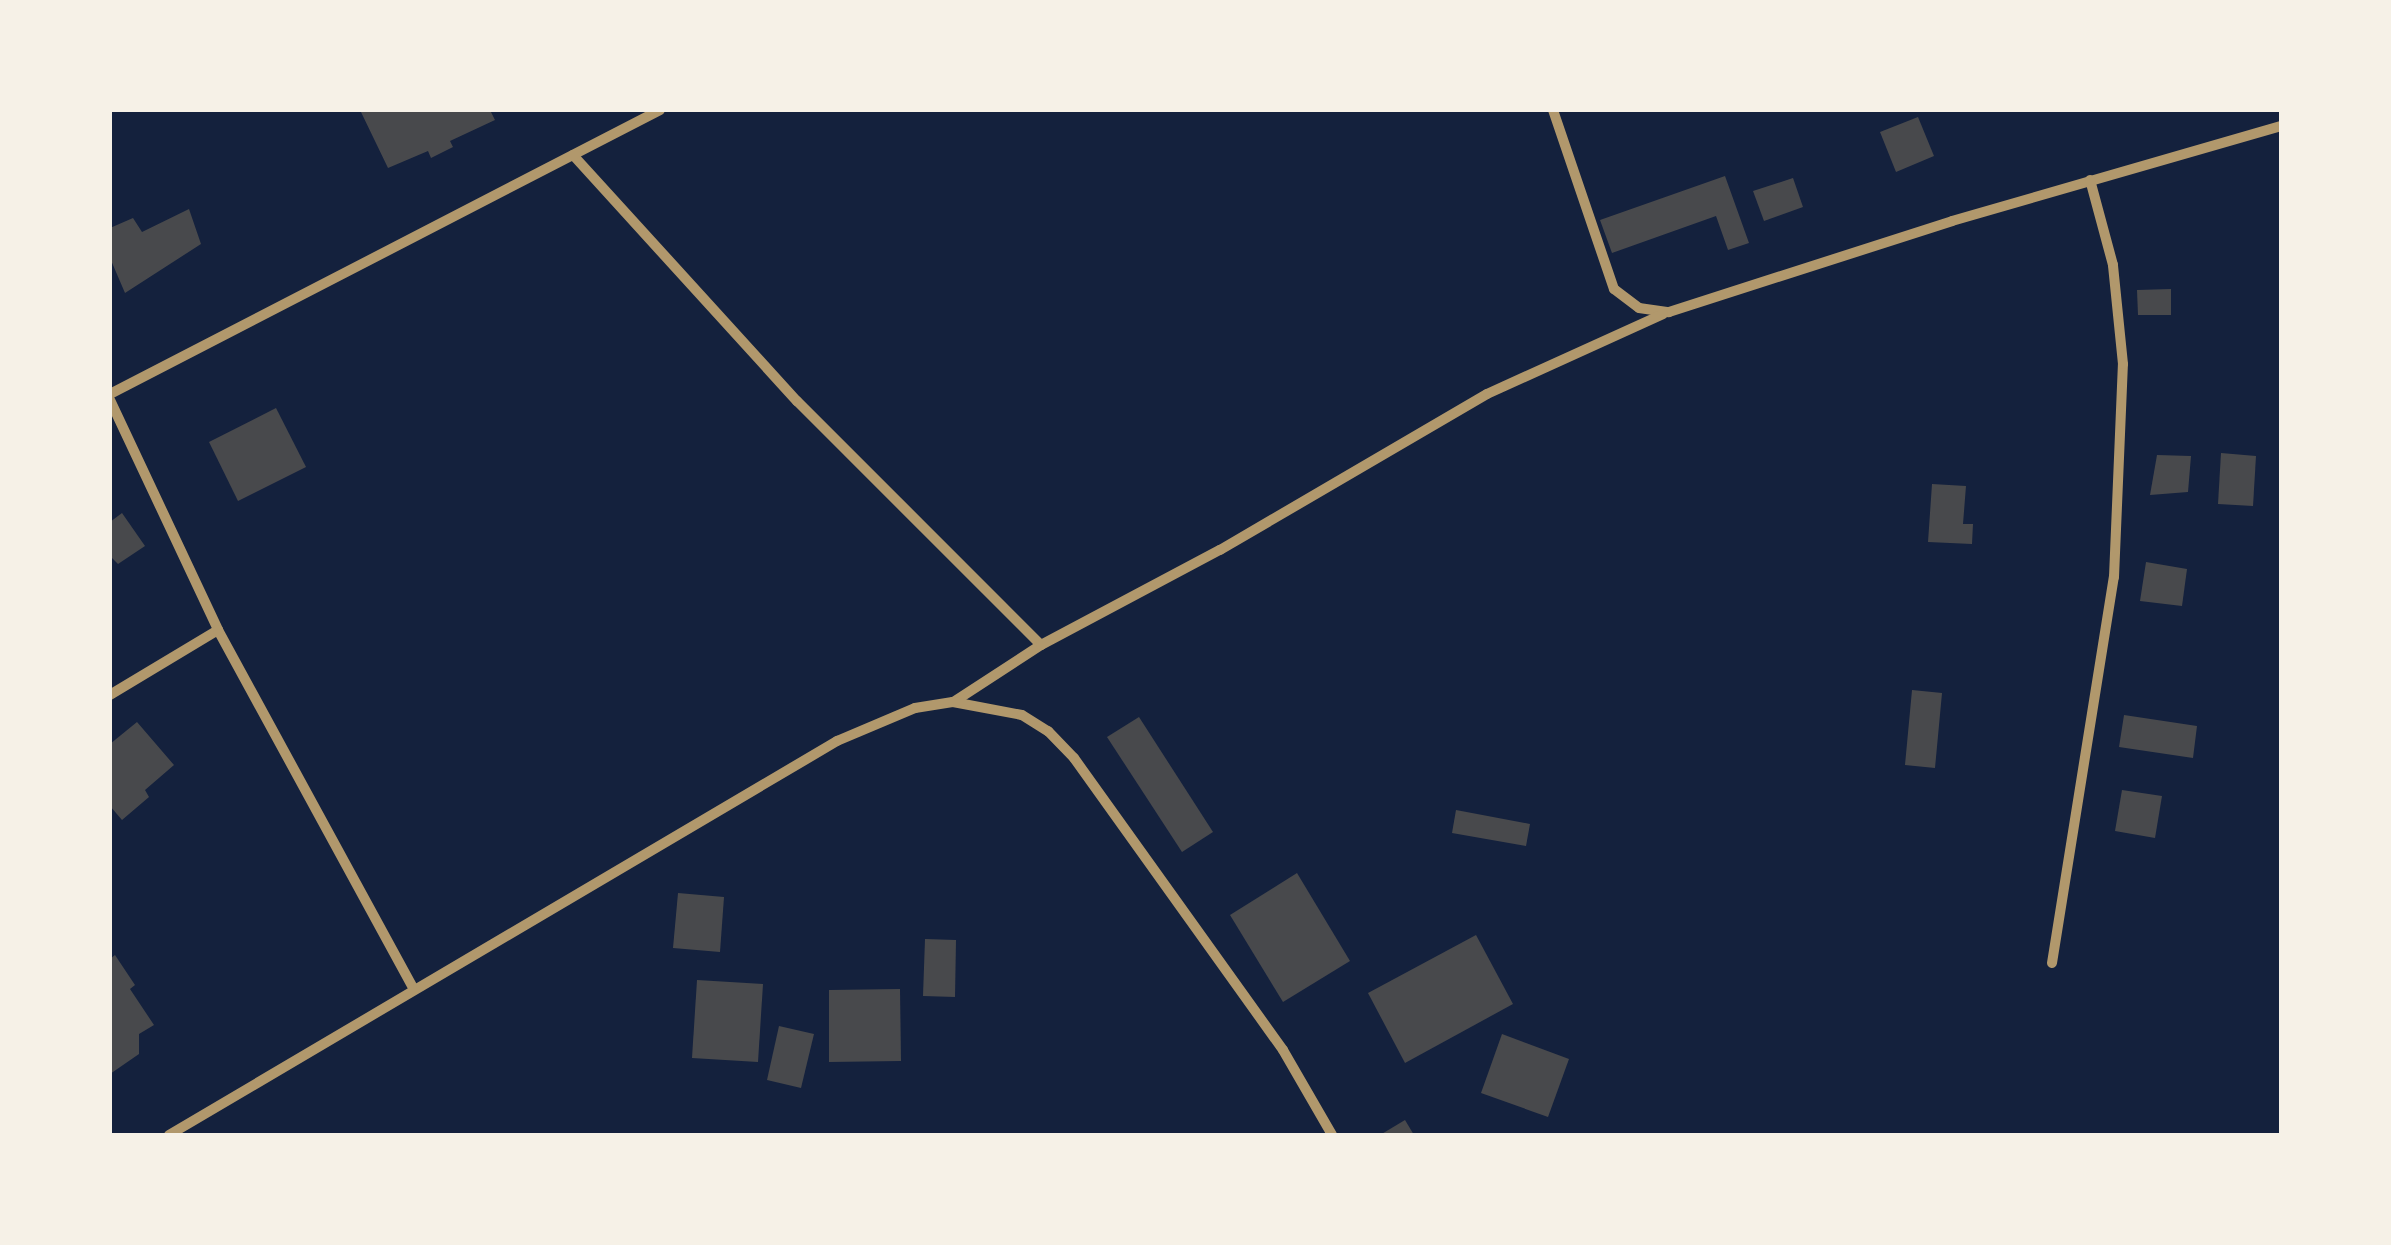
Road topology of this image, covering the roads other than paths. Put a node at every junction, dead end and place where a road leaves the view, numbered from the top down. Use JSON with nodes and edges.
{"nodes":[{"id":1,"x":660,"y":110,"type":"edge"},
{"id":2,"x":1553,"y":110,"type":"edge"},
{"id":3,"x":2281,"y":126,"type":"edge"},
{"id":4,"x":574,"y":155,"type":"junction"},
{"id":5,"x":2090,"y":180,"type":"junction"},
{"id":6,"x":1669,"y":312,"type":"junction"},
{"id":7,"x":110,"y":397,"type":"edge"},
{"id":8,"x":218,"y":630,"type":"junction"},
{"id":9,"x":1041,"y":645,"type":"junction"},
{"id":10,"x":110,"y":695,"type":"edge"},
{"id":11,"x":954,"y":702,"type":"junction"},
{"id":12,"x":2052,"y":964,"type":"dead end"},
{"id":13,"x":414,"y":989,"type":"junction"},
{"id":14,"x":169,"y":1135,"type":"edge"},
{"id":15,"x":1332,"y":1135,"type":"edge"}],
"edges":[{"from":1,"to":4,"type":"street"},
{"from":2,"to":6,"type":"street"},
{"from":3,"to":5,"type":"street"},
{"from":4,"to":7,"type":"street"},
{"from":4,"to":9,"type":"street"},
{"from":5,"to":6,"type":"street"},
{"from":5,"to":12,"type":"street"},
{"from":6,"to":9,"type":"street"},
{"from":7,"to":8,"type":"street"},
{"from":8,"to":10,"type":"street"},
{"from":8,"to":13,"type":"street"},
{"from":9,"to":11,"type":"street"},
{"from":11,"to":13,"type":"street"},
{"from":11,"to":15,"type":"street"},
{"from":13,"to":14,"type":"street"}]}
